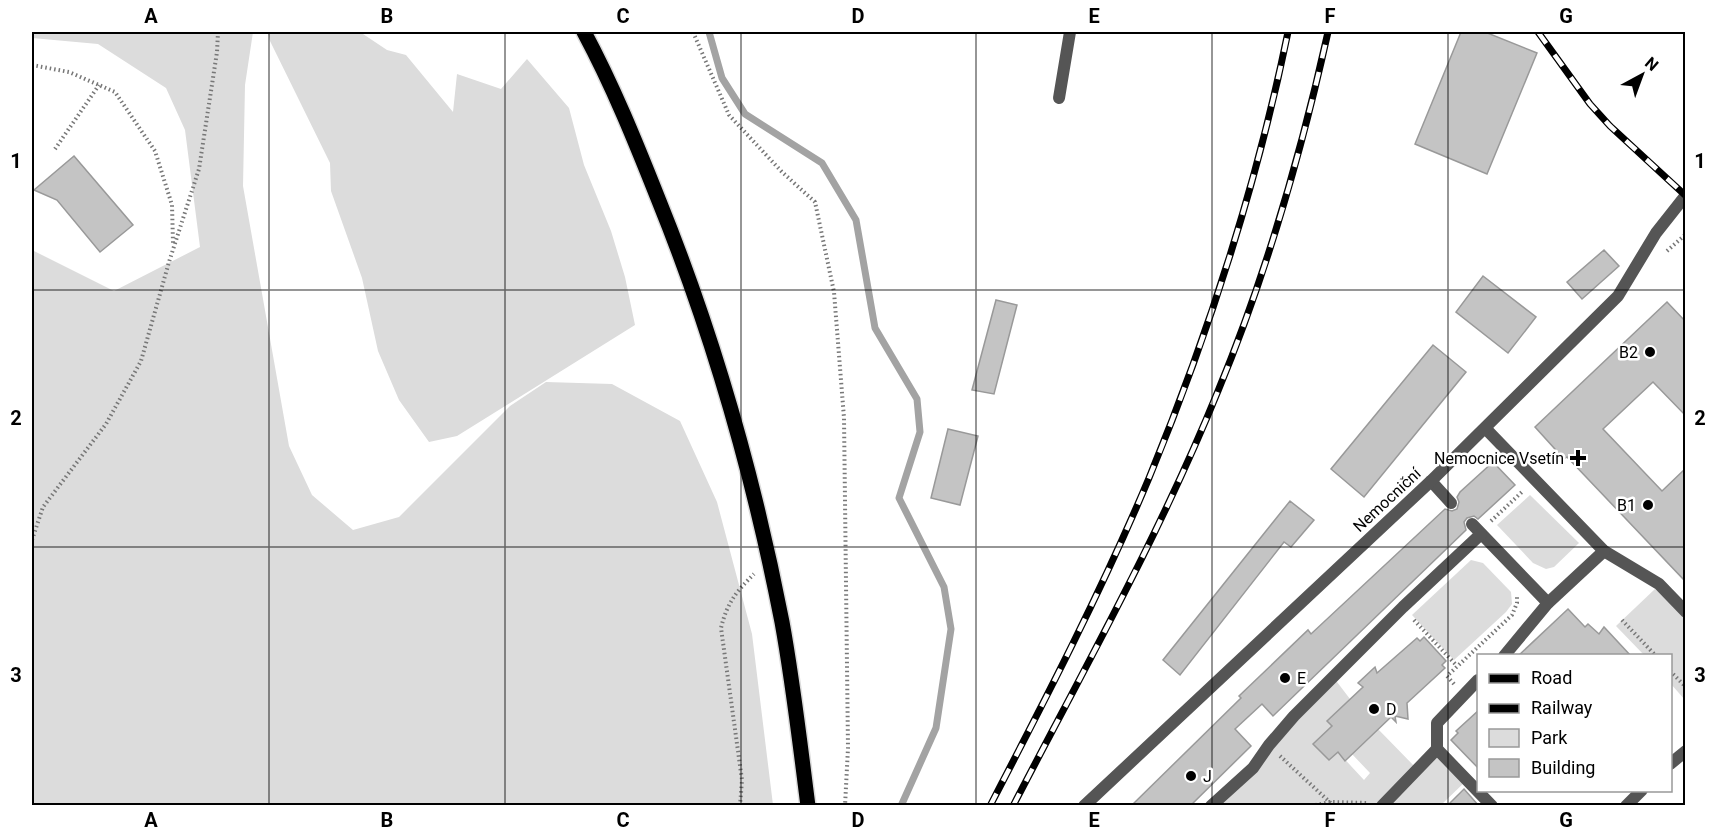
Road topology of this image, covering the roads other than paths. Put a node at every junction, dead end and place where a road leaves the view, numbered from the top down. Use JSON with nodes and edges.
{"nodes":[{"id":1,"x":584,"y":32,"type":"edge"},
{"id":2,"x":1070,"y":32,"type":"edge"},
{"id":3,"x":1059,"y":98,"type":"dead end"},
{"id":4,"x":1686,"y":195,"type":"edge"},
{"id":5,"x":1485,"y":429,"type":"junction"},
{"id":6,"x":1431,"y":481,"type":"junction"},
{"id":7,"x":1451,"y":503,"type":"dead end"},
{"id":8,"x":1472,"y":524,"type":"dead end"},
{"id":9,"x":1481,"y":534,"type":"junction"},
{"id":10,"x":1604,"y":551,"type":"junction"},
{"id":11,"x":1548,"y":603,"type":"junction"},
{"id":12,"x":1686,"y":612,"type":"edge"},
{"id":13,"x":1508,"y":654,"type":"edge"},
{"id":14,"x":1477,"y":682,"type":"edge"},
{"id":15,"x":1437,"y":749,"type":"junction"},
{"id":16,"x":1686,"y":750,"type":"edge"},
{"id":17,"x":1672,"y":763,"type":"edge"},
{"id":18,"x":1477,"y":790,"type":"edge"},
{"id":19,"x":1478,"y":792,"type":"edge"},
{"id":20,"x":1640,"y":792,"type":"edge"},
{"id":21,"x":1219,"y":803,"type":"edge"},
{"id":22,"x":1382,"y":805,"type":"edge"},
{"id":23,"x":808,"y":806,"type":"edge"},
{"id":24,"x":1084,"y":806,"type":"edge"},
{"id":25,"x":1492,"y":806,"type":"edge"},
{"id":26,"x":1626,"y":806,"type":"edge"}],
"edges":[{"from":1,"to":23,"type":"main road"},
{"from":2,"to":3,"type":"street"},
{"from":4,"to":5,"type":"street","name":"Nemocniční"},
{"from":5,"to":6,"type":"street","name":"Nemocniční"},
{"from":5,"to":10,"type":"street"},
{"from":6,"to":7,"type":"street"},
{"from":6,"to":24,"type":"street","name":"Nemocniční"},
{"from":8,"to":9,"type":"street"},
{"from":9,"to":11,"type":"street"},
{"from":9,"to":21,"type":"street"},
{"from":10,"to":11,"type":"street"},
{"from":10,"to":12,"type":"street"},
{"from":11,"to":13,"type":"street"},
{"from":14,"to":15,"type":"street"},
{"from":15,"to":18,"type":"street"},
{"from":15,"to":22,"type":"street"},
{"from":16,"to":17,"type":"street"},
{"from":19,"to":25,"type":"street"},
{"from":20,"to":26,"type":"street"}]}
